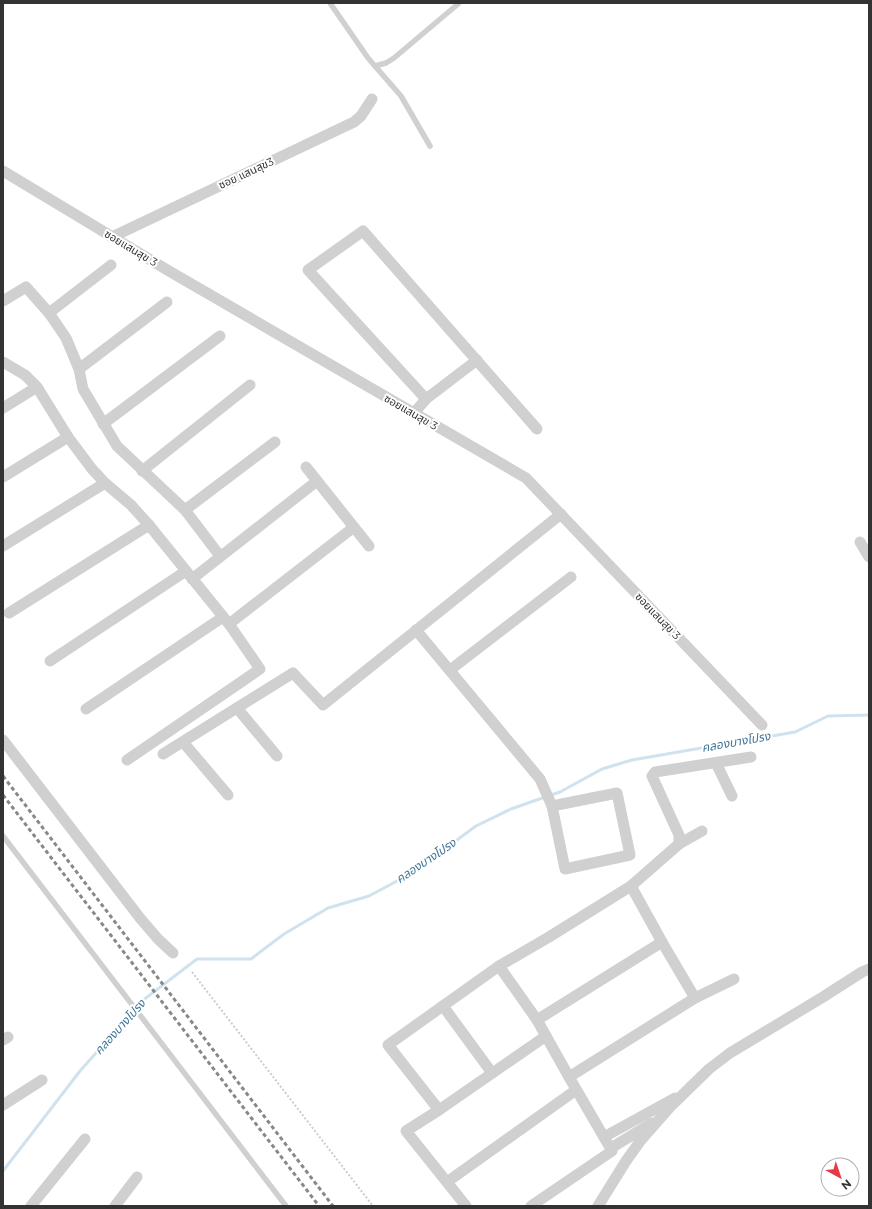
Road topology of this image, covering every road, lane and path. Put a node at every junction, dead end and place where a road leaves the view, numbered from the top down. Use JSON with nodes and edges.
{"nodes":[{"id":1,"x":330,"y":3,"type":"edge"},
{"id":2,"x":458,"y":4,"type":"dead end"},
{"id":3,"x":375,"y":66,"type":"junction"},
{"id":4,"x":372,"y":99,"type":"dead end"},
{"id":5,"x":430,"y":146,"type":"dead end"},
{"id":6,"x":3,"y":171,"type":"edge"},
{"id":7,"x":112,"y":236,"type":"junction"},
{"id":8,"x":111,"y":264,"type":"dead end"},
{"id":9,"x":3,"y":301,"type":"edge"},
{"id":10,"x":167,"y":302,"type":"dead end"},
{"id":11,"x":48,"y":313,"type":"junction"},
{"id":12,"x":220,"y":336,"type":"dead end"},
{"id":13,"x":476,"y":360,"type":"junction"},
{"id":14,"x":3,"y":362,"type":"edge"},
{"id":15,"x":80,"y":369,"type":"junction"},
{"id":16,"x":250,"y":385,"type":"dead end"},
{"id":17,"x":38,"y":387,"type":"junction"},
{"id":18,"x":426,"y":399,"type":"junction"},
{"id":19,"x":3,"y":408,"type":"edge"},
{"id":20,"x":414,"y":413,"type":"junction"},
{"id":21,"x":103,"y":424,"type":"junction"},
{"id":22,"x":537,"y":429,"type":"dead end"},
{"id":23,"x":68,"y":437,"type":"junction"},
{"id":24,"x":274,"y":442,"type":"dead end"},
{"id":25,"x":306,"y":467,"type":"dead end"},
{"id":26,"x":142,"y":471,"type":"junction"},
{"id":27,"x":3,"y":477,"type":"edge"},
{"id":28,"x":317,"y":481,"type":"junction"},
{"id":29,"x":105,"y":483,"type":"junction"},
{"id":30,"x":186,"y":510,"type":"junction"},
{"id":31,"x":560,"y":514,"type":"junction"},
{"id":32,"x":149,"y":526,"type":"junction"},
{"id":33,"x":354,"y":527,"type":"junction"},
{"id":34,"x":860,"y":542,"type":"dead end"},
{"id":35,"x":3,"y":546,"type":"edge"},
{"id":36,"x":369,"y":546,"type":"dead end"},
{"id":37,"x":220,"y":556,"type":"junction"},
{"id":38,"x":869,"y":557,"type":"edge"},
{"id":39,"x":189,"y":575,"type":"junction"},
{"id":40,"x":571,"y":577,"type":"dead end"},
{"id":41,"x":9,"y":613,"type":"dead end"},
{"id":42,"x":226,"y":621,"type":"junction"},
{"id":43,"x":416,"y":630,"type":"junction"},
{"id":44,"x":50,"y":661,"type":"dead end"},
{"id":45,"x":450,"y":670,"type":"junction"},
{"id":46,"x":237,"y":708,"type":"junction"},
{"id":47,"x":86,"y":709,"type":"dead end"},
{"id":48,"x":762,"y":725,"type":"dead end"},
{"id":49,"x":3,"y":740,"type":"edge"},
{"id":50,"x":183,"y":742,"type":"junction"},
{"id":51,"x":163,"y":754,"type":"dead end"},
{"id":52,"x":277,"y":756,"type":"dead end"},
{"id":53,"x":751,"y":757,"type":"dead end"},
{"id":54,"x":127,"y":760,"type":"dead end"},
{"id":55,"x":716,"y":763,"type":"junction"},
{"id":56,"x":228,"y":795,"type":"dead end"},
{"id":57,"x":732,"y":796,"type":"dead end"},
{"id":58,"x":551,"y":804,"type":"junction"},
{"id":59,"x":702,"y":831,"type":"dead end"},
{"id":60,"x":3,"y":836,"type":"edge"},
{"id":61,"x":679,"y":844,"type":"junction"},
{"id":62,"x":631,"y":886,"type":"junction"},
{"id":63,"x":662,"y":942,"type":"junction"},
{"id":64,"x":173,"y":953,"type":"dead end"},
{"id":65,"x":499,"y":966,"type":"junction"},
{"id":66,"x":869,"y":969,"type":"edge"},
{"id":67,"x":192,"y":972,"type":"dead end"},
{"id":68,"x":734,"y":979,"type":"dead end"},
{"id":69,"x":695,"y":998,"type":"junction"},
{"id":70,"x":444,"y":1006,"type":"junction"},
{"id":71,"x":537,"y":1020,"type":"junction"},
{"id":72,"x":546,"y":1036,"type":"junction"},
{"id":73,"x":492,"y":1073,"type":"junction"},
{"id":74,"x":569,"y":1077,"type":"junction"},
{"id":75,"x":42,"y":1080,"type":"dead end"},
{"id":76,"x":576,"y":1090,"type":"junction"},
{"id":77,"x":686,"y":1092,"type":"junction"},
{"id":78,"x":3,"y":1105,"type":"edge"},
{"id":79,"x":440,"y":1110,"type":"junction"},
{"id":80,"x":663,"y":1116,"type":"junction"},
{"id":81,"x":604,"y":1137,"type":"junction"},
{"id":82,"x":85,"y":1139,"type":"dead end"},
{"id":83,"x":611,"y":1148,"type":"junction"},
{"id":84,"x":137,"y":1177,"type":"dead end"},
{"id":85,"x":447,"y":1182,"type":"junction"},
{"id":86,"x":32,"y":1206,"type":"edge"},
{"id":87,"x":115,"y":1206,"type":"edge"},
{"id":88,"x":286,"y":1206,"type":"edge"},
{"id":89,"x":374,"y":1206,"type":"edge"},
{"id":90,"x":466,"y":1206,"type":"edge"},
{"id":91,"x":531,"y":1206,"type":"edge"},
{"id":92,"x":598,"y":1206,"type":"edge"}],
"edges":[{"from":1,"to":3,"type":"lane"},
{"from":2,"to":3,"type":"lane"},
{"from":3,"to":5,"type":"lane"},
{"from":4,"to":7,"type":"street","name":"ซอย แสนสุข3"},
{"from":6,"to":7,"type":"street","name":"ซอยแสนสุข 3"},
{"from":7,"to":20,"type":"street","name":"ซอยแสนสุข 3"},
{"from":8,"to":11,"type":"street"},
{"from":9,"to":11,"type":"street"},
{"from":10,"to":15,"type":"street"},
{"from":11,"to":15,"type":"street"},
{"from":12,"to":21,"type":"street"},
{"from":13,"to":18,"type":"street"},
{"from":13,"to":18,"type":"street"},
{"from":13,"to":22,"type":"street"},
{"from":14,"to":17,"type":"street"},
{"from":15,"to":21,"type":"street"},
{"from":16,"to":26,"type":"street"},
{"from":17,"to":19,"type":"street"},
{"from":17,"to":23,"type":"street"},
{"from":18,"to":20,"type":"street"},
{"from":20,"to":31,"type":"street","name":"ซอยแสนสุข 3"},
{"from":21,"to":26,"type":"street"},
{"from":23,"to":27,"type":"street"},
{"from":23,"to":29,"type":"street"},
{"from":24,"to":30,"type":"street"},
{"from":25,"to":28,"type":"street"},
{"from":26,"to":30,"type":"street"},
{"from":28,"to":33,"type":"street"},
{"from":28,"to":37,"type":"street"},
{"from":29,"to":32,"type":"street"},
{"from":29,"to":35,"type":"street"},
{"from":30,"to":37,"type":"street"},
{"from":31,"to":43,"type":"street"},
{"from":31,"to":48,"type":"street","name":"ซอยแสนสุข 3"},
{"from":32,"to":39,"type":"street"},
{"from":32,"to":41,"type":"street"},
{"from":33,"to":36,"type":"street"},
{"from":33,"to":42,"type":"street"},
{"from":34,"to":38,"type":"street"},
{"from":37,"to":39,"type":"street"},
{"from":39,"to":42,"type":"street"},
{"from":39,"to":44,"type":"street"},
{"from":40,"to":45,"type":"street"},
{"from":42,"to":47,"type":"street"},
{"from":42,"to":54,"type":"street"},
{"from":43,"to":45,"type":"street"},
{"from":43,"to":46,"type":"street"},
{"from":45,"to":58,"type":"street"},
{"from":46,"to":50,"type":"street"},
{"from":46,"to":52,"type":"street"},
{"from":49,"to":64,"type":"street"},
{"from":50,"to":51,"type":"street"},
{"from":50,"to":56,"type":"street"},
{"from":53,"to":55,"type":"street"},
{"from":55,"to":57,"type":"street"},
{"from":55,"to":61,"type":"street"},
{"from":58,"to":58,"type":"street"},
{"from":59,"to":61,"type":"street"},
{"from":60,"to":88,"type":"lane"},
{"from":61,"to":62,"type":"street"},
{"from":62,"to":63,"type":"street"},
{"from":62,"to":65,"type":"street"},
{"from":63,"to":69,"type":"street"},
{"from":63,"to":71,"type":"street"},
{"from":65,"to":70,"type":"street"},
{"from":65,"to":71,"type":"street"},
{"from":66,"to":77,"type":"street"},
{"from":67,"to":89,"type":"path"},
{"from":68,"to":69,"type":"street"},
{"from":69,"to":74,"type":"street"},
{"from":70,"to":73,"type":"street"},
{"from":70,"to":79,"type":"street"},
{"from":71,"to":72,"type":"street"},
{"from":72,"to":73,"type":"street"},
{"from":72,"to":74,"type":"street"},
{"from":73,"to":79,"type":"street"},
{"from":74,"to":76,"type":"street"},
{"from":75,"to":78,"type":"street"},
{"from":76,"to":81,"type":"street"},
{"from":76,"to":85,"type":"street"},
{"from":77,"to":80,"type":"street"},
{"from":77,"to":81,"type":"street"},
{"from":79,"to":85,"type":"street"},
{"from":80,"to":83,"type":"street"},
{"from":80,"to":92,"type":"street"},
{"from":81,"to":83,"type":"street"},
{"from":82,"to":86,"type":"street"},
{"from":83,"to":91,"type":"street"},
{"from":84,"to":87,"type":"street"},
{"from":85,"to":90,"type":"street"}]}
